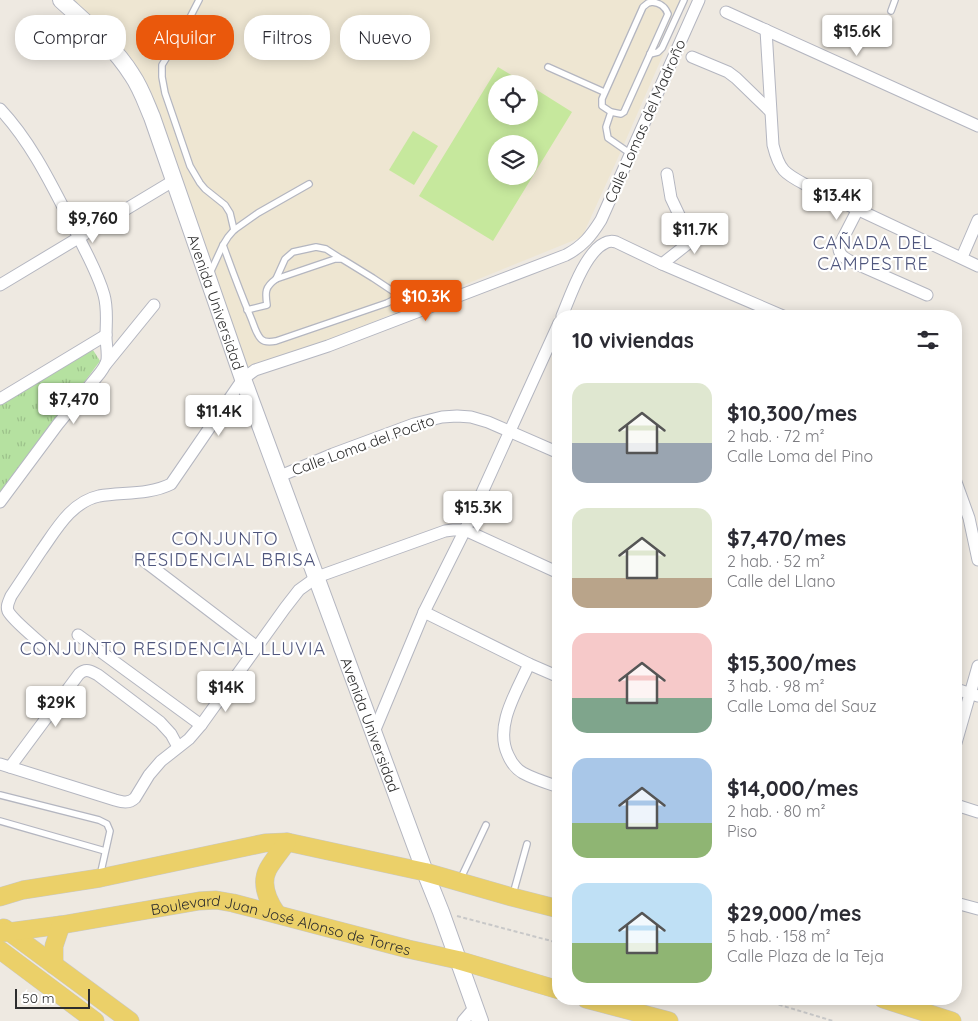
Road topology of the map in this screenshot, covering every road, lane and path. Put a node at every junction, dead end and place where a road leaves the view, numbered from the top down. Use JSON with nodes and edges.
{"nodes":[{"id":1,"x":61,"y":0,"type":"edge"},
{"id":2,"x":199,"y":0,"type":"edge"},
{"id":3,"x":684,"y":0,"type":"edge"},
{"id":4,"x":699,"y":0,"type":"edge"},
{"id":5,"x":895,"y":0,"type":"edge"},
{"id":6,"x":726,"y":12,"type":"dead end"},
{"id":7,"x":891,"y":12,"type":"dead end"},
{"id":8,"x":766,"y":30,"type":"junction"},
{"id":9,"x":650,"y":54,"type":"junction"},
{"id":10,"x":692,"y":57,"type":"dead end"},
{"id":11,"x":548,"y":67,"type":"dead end"},
{"id":12,"x":604,"y":92,"type":"junction"},
{"id":13,"x":0,"y":109,"type":"edge"},
{"id":14,"x":770,"y":111,"type":"junction"},
{"id":15,"x":611,"y":112,"type":"junction"},
{"id":16,"x":978,"y":126,"type":"edge"},
{"id":17,"x":631,"y":154,"type":"junction"},
{"id":18,"x":667,"y":174,"type":"dead end"},
{"id":19,"x":173,"y":181,"type":"junction"},
{"id":20,"x":309,"y":184,"type":"dead end"},
{"id":21,"x":858,"y":209,"type":"junction"},
{"id":22,"x":978,"y":220,"type":"edge"},
{"id":23,"x":234,"y":230,"type":"junction"},
{"id":24,"x":78,"y":238,"type":"junction"},
{"id":25,"x":223,"y":245,"type":"junction"},
{"id":26,"x":962,"y":257,"type":"junction"},
{"id":27,"x":342,"y":259,"type":"junction"},
{"id":28,"x":662,"y":264,"type":"junction"},
{"id":29,"x":978,"y":266,"type":"edge"},
{"id":30,"x":208,"y":278,"type":"junction"},
{"id":31,"x":276,"y":279,"type":"junction"},
{"id":32,"x":0,"y":285,"type":"edge"},
{"id":33,"x":927,"y":295,"type":"dead end"},
{"id":34,"x":154,"y":305,"type":"dead end"},
{"id":35,"x":247,"y":310,"type":"junction"},
{"id":36,"x":565,"y":310,"type":"edge"},
{"id":37,"x":769,"y":310,"type":"edge"},
{"id":38,"x":106,"y":335,"type":"junction"},
{"id":39,"x":552,"y":344,"type":"edge"},
{"id":40,"x":105,"y":365,"type":"junction"},
{"id":41,"x":243,"y":378,"type":"junction"},
{"id":42,"x":0,"y":399,"type":"edge"},
{"id":43,"x":510,"y":432,"type":"junction"},
{"id":44,"x":552,"y":450,"type":"edge"},
{"id":45,"x":280,"y":476,"type":"junction"},
{"id":46,"x":962,"y":499,"type":"edge"},
{"id":47,"x":0,"y":502,"type":"edge"},
{"id":48,"x":465,"y":530,"type":"junction"},
{"id":49,"x":140,"y":557,"type":"dead end"},
{"id":50,"x":978,"y":560,"type":"edge"},
{"id":51,"x":552,"y":570,"type":"edge"},
{"id":52,"x":317,"y":577,"type":"junction"},
{"id":53,"x":424,"y":612,"type":"junction"},
{"id":54,"x":78,"y":634,"type":"dead end"},
{"id":55,"x":257,"y":647,"type":"junction"},
{"id":56,"x":47,"y":649,"type":"dead end"},
{"id":57,"x":529,"y":664,"type":"junction"},
{"id":58,"x":978,"y":666,"type":"edge"},
{"id":59,"x":552,"y":673,"type":"edge"},
{"id":60,"x":962,"y":691,"type":"edge"},
{"id":61,"x":974,"y":695,"type":"edge"},
{"id":62,"x":201,"y":725,"type":"junction"},
{"id":63,"x":962,"y":727,"type":"edge"},
{"id":64,"x":374,"y":732,"type":"junction"},
{"id":65,"x":178,"y":747,"type":"junction"},
{"id":66,"x":5,"y":766,"type":"edge"},
{"id":67,"x":552,"y":785,"type":"edge"},
{"id":68,"x":0,"y":795,"type":"edge"},
{"id":69,"x":962,"y":807,"type":"edge"},
{"id":70,"x":978,"y":812,"type":"edge"},
{"id":71,"x":0,"y":820,"type":"edge"},
{"id":72,"x":486,"y":825,"type":"dead end"},
{"id":73,"x":287,"y":842,"type":"junction"},
{"id":74,"x":527,"y":844,"type":"dead end"},
{"id":75,"x":105,"y":851,"type":"junction"},
{"id":76,"x":425,"y":872,"type":"junction"},
{"id":77,"x":100,"y":878,"type":"junction"},
{"id":78,"x":460,"y":882,"type":"junction"},
{"id":79,"x":0,"y":887,"type":"edge"},
{"id":80,"x":23,"y":890,"type":"junction"},
{"id":81,"x":0,"y":897,"type":"edge"},
{"id":82,"x":512,"y":897,"type":"junction"},
{"id":83,"x":962,"y":905,"type":"edge"},
{"id":84,"x":552,"y":906,"type":"edge"},
{"id":85,"x":978,"y":909,"type":"edge"},
{"id":86,"x":440,"y":912,"type":"junction"},
{"id":87,"x":276,"y":914,"type":"junction"},
{"id":88,"x":61,"y":925,"type":"junction"},
{"id":89,"x":3,"y":930,"type":"edge"},
{"id":90,"x":552,"y":941,"type":"edge"},
{"id":91,"x":0,"y":950,"type":"edge"},
{"id":92,"x":458,"y":960,"type":"junction"},
{"id":93,"x":54,"y":965,"type":"junction"},
{"id":94,"x":552,"y":988,"type":"edge"},
{"id":95,"x":609,"y":1005,"type":"edge"},
{"id":96,"x":780,"y":1005,"type":"edge"},
{"id":97,"x":902,"y":1005,"type":"edge"},
{"id":98,"x":477,"y":1014,"type":"edge"},
{"id":99,"x":95,"y":1021,"type":"edge"},
{"id":100,"x":130,"y":1021,"type":"edge"},
{"id":101,"x":463,"y":1021,"type":"edge"},
{"id":102,"x":669,"y":1021,"type":"edge"},
{"id":103,"x":833,"y":1021,"type":"edge"},
{"id":104,"x":952,"y":1021,"type":"edge"}],
"edges":[{"from":1,"to":19,"type":"street","name":"Avenida Universidad"},
{"from":2,"to":23,"type":"lane"},
{"from":3,"to":9,"type":"lane"},
{"from":4,"to":17,"type":"street","name":"Calle Lomas del Madroño"},
{"from":5,"to":7,"type":"lane"},
{"from":6,"to":8,"type":"street"},
{"from":8,"to":14,"type":"street"},
{"from":8,"to":16,"type":"street"},
{"from":9,"to":12,"type":"lane"},
{"from":9,"to":15,"type":"lane"},
{"from":10,"to":14,"type":"street"},
{"from":11,"to":12,"type":"lane"},
{"from":12,"to":15,"type":"lane"},
{"from":13,"to":24,"type":"street"},
{"from":14,"to":21,"type":"street"},
{"from":15,"to":17,"type":"lane"},
{"from":17,"to":41,"type":"street","name":"Calle Lomas del Madroño"},
{"from":18,"to":28,"type":"street"},
{"from":19,"to":24,"type":"street"},
{"from":19,"to":30,"type":"street","name":"Avenida Universidad"},
{"from":20,"to":23,"type":"lane"},
{"from":21,"to":26,"type":"street"},
{"from":21,"to":33,"type":"street"},
{"from":22,"to":26,"type":"street"},
{"from":23,"to":25,"type":"lane"},
{"from":24,"to":32,"type":"street"},
{"from":24,"to":38,"type":"street"},
{"from":25,"to":30,"type":"lane"},
{"from":25,"to":35,"type":"lane"},
{"from":26,"to":29,"type":"street"},
{"from":27,"to":31,"type":"lane"},
{"from":27,"to":31,"type":"lane"},
{"from":27,"to":35,"type":"lane"},
{"from":28,"to":36,"type":"street"},
{"from":28,"to":37,"type":"street"},
{"from":30,"to":41,"type":"street","name":"Avenida Universidad"},
{"from":31,"to":35,"type":"lane"},
{"from":34,"to":40,"type":"street"},
{"from":38,"to":40,"type":"street"},
{"from":38,"to":42,"type":"street"},
{"from":39,"to":43,"type":"street"},
{"from":40,"to":47,"type":"street"},
{"from":41,"to":45,"type":"street","name":"Avenida Universidad"},
{"from":41,"to":56,"type":"street"},
{"from":43,"to":44,"type":"street","name":"Calle Loma del Pocito"},
{"from":43,"to":45,"type":"street","name":"Calle Loma del Pocito"},
{"from":43,"to":48,"type":"street"},
{"from":45,"to":52,"type":"street","name":"Avenida Universidad"},
{"from":46,"to":50,"type":"street"},
{"from":48,"to":51,"type":"street"},
{"from":48,"to":52,"type":"street"},
{"from":48,"to":53,"type":"street"},
{"from":49,"to":55,"type":"street"},
{"from":52,"to":55,"type":"street"},
{"from":52,"to":64,"type":"street","name":"Avenida Universidad"},
{"from":53,"to":57,"type":"street"},
{"from":53,"to":64,"type":"street"},
{"from":54,"to":62,"type":"street"},
{"from":55,"to":62,"type":"street"},
{"from":57,"to":59,"type":"street"},
{"from":57,"to":67,"type":"street"},
{"from":58,"to":61,"type":"street"},
{"from":60,"to":61,"type":"street"},
{"from":61,"to":63,"type":"street"},
{"from":62,"to":65,"type":"street"},
{"from":64,"to":76,"type":"street","name":"Avenida Universidad"},
{"from":65,"to":66,"type":"street"},
{"from":65,"to":66,"type":"street"},
{"from":68,"to":75,"type":"lane"},
{"from":69,"to":70,"type":"street"},
{"from":71,"to":75,"type":"lane"},
{"from":72,"to":78,"type":"lane"},
{"from":73,"to":76,"type":"main road"},
{"from":73,"to":77,"type":"main road"},
{"from":73,"to":87,"type":"main road"},
{"from":74,"to":82,"type":"lane"},
{"from":75,"to":77,"type":"lane"},
{"from":76,"to":78,"type":"main road"},
{"from":76,"to":86,"type":"street","name":"Avenida Universidad"},
{"from":77,"to":80,"type":"main road"},
{"from":78,"to":82,"type":"main road"},
{"from":79,"to":80,"type":"main road"},
{"from":80,"to":81,"type":"main road"},
{"from":82,"to":84,"type":"main road"},
{"from":83,"to":85,"type":"street"},
{"from":86,"to":90,"type":"path"},
{"from":86,"to":92,"type":"street","name":"Avenida Universidad"},
{"from":87,"to":88,"type":"main road","name":"Boulevard Juan José Alonso de Torres"},
{"from":87,"to":92,"type":"main road","name":"Boulevard Juan José Alonso de Torres"},
{"from":88,"to":89,"type":"main road","name":"Boulevard Juan José Alonso de Torres"},
{"from":88,"to":93,"type":"main road"},
{"from":89,"to":93,"type":"main road"},
{"from":91,"to":99,"type":"main road"},
{"from":92,"to":94,"type":"main road","name":"Boulevard Juan José Alonso de Torres"},
{"from":92,"to":98,"type":"street","name":"Avenida Universidad"},
{"from":93,"to":100,"type":"main road"},
{"from":95,"to":102,"type":"main road"},
{"from":96,"to":103,"type":"path"},
{"from":97,"to":104,"type":"main road"},
{"from":98,"to":101,"type":"street"}]}
